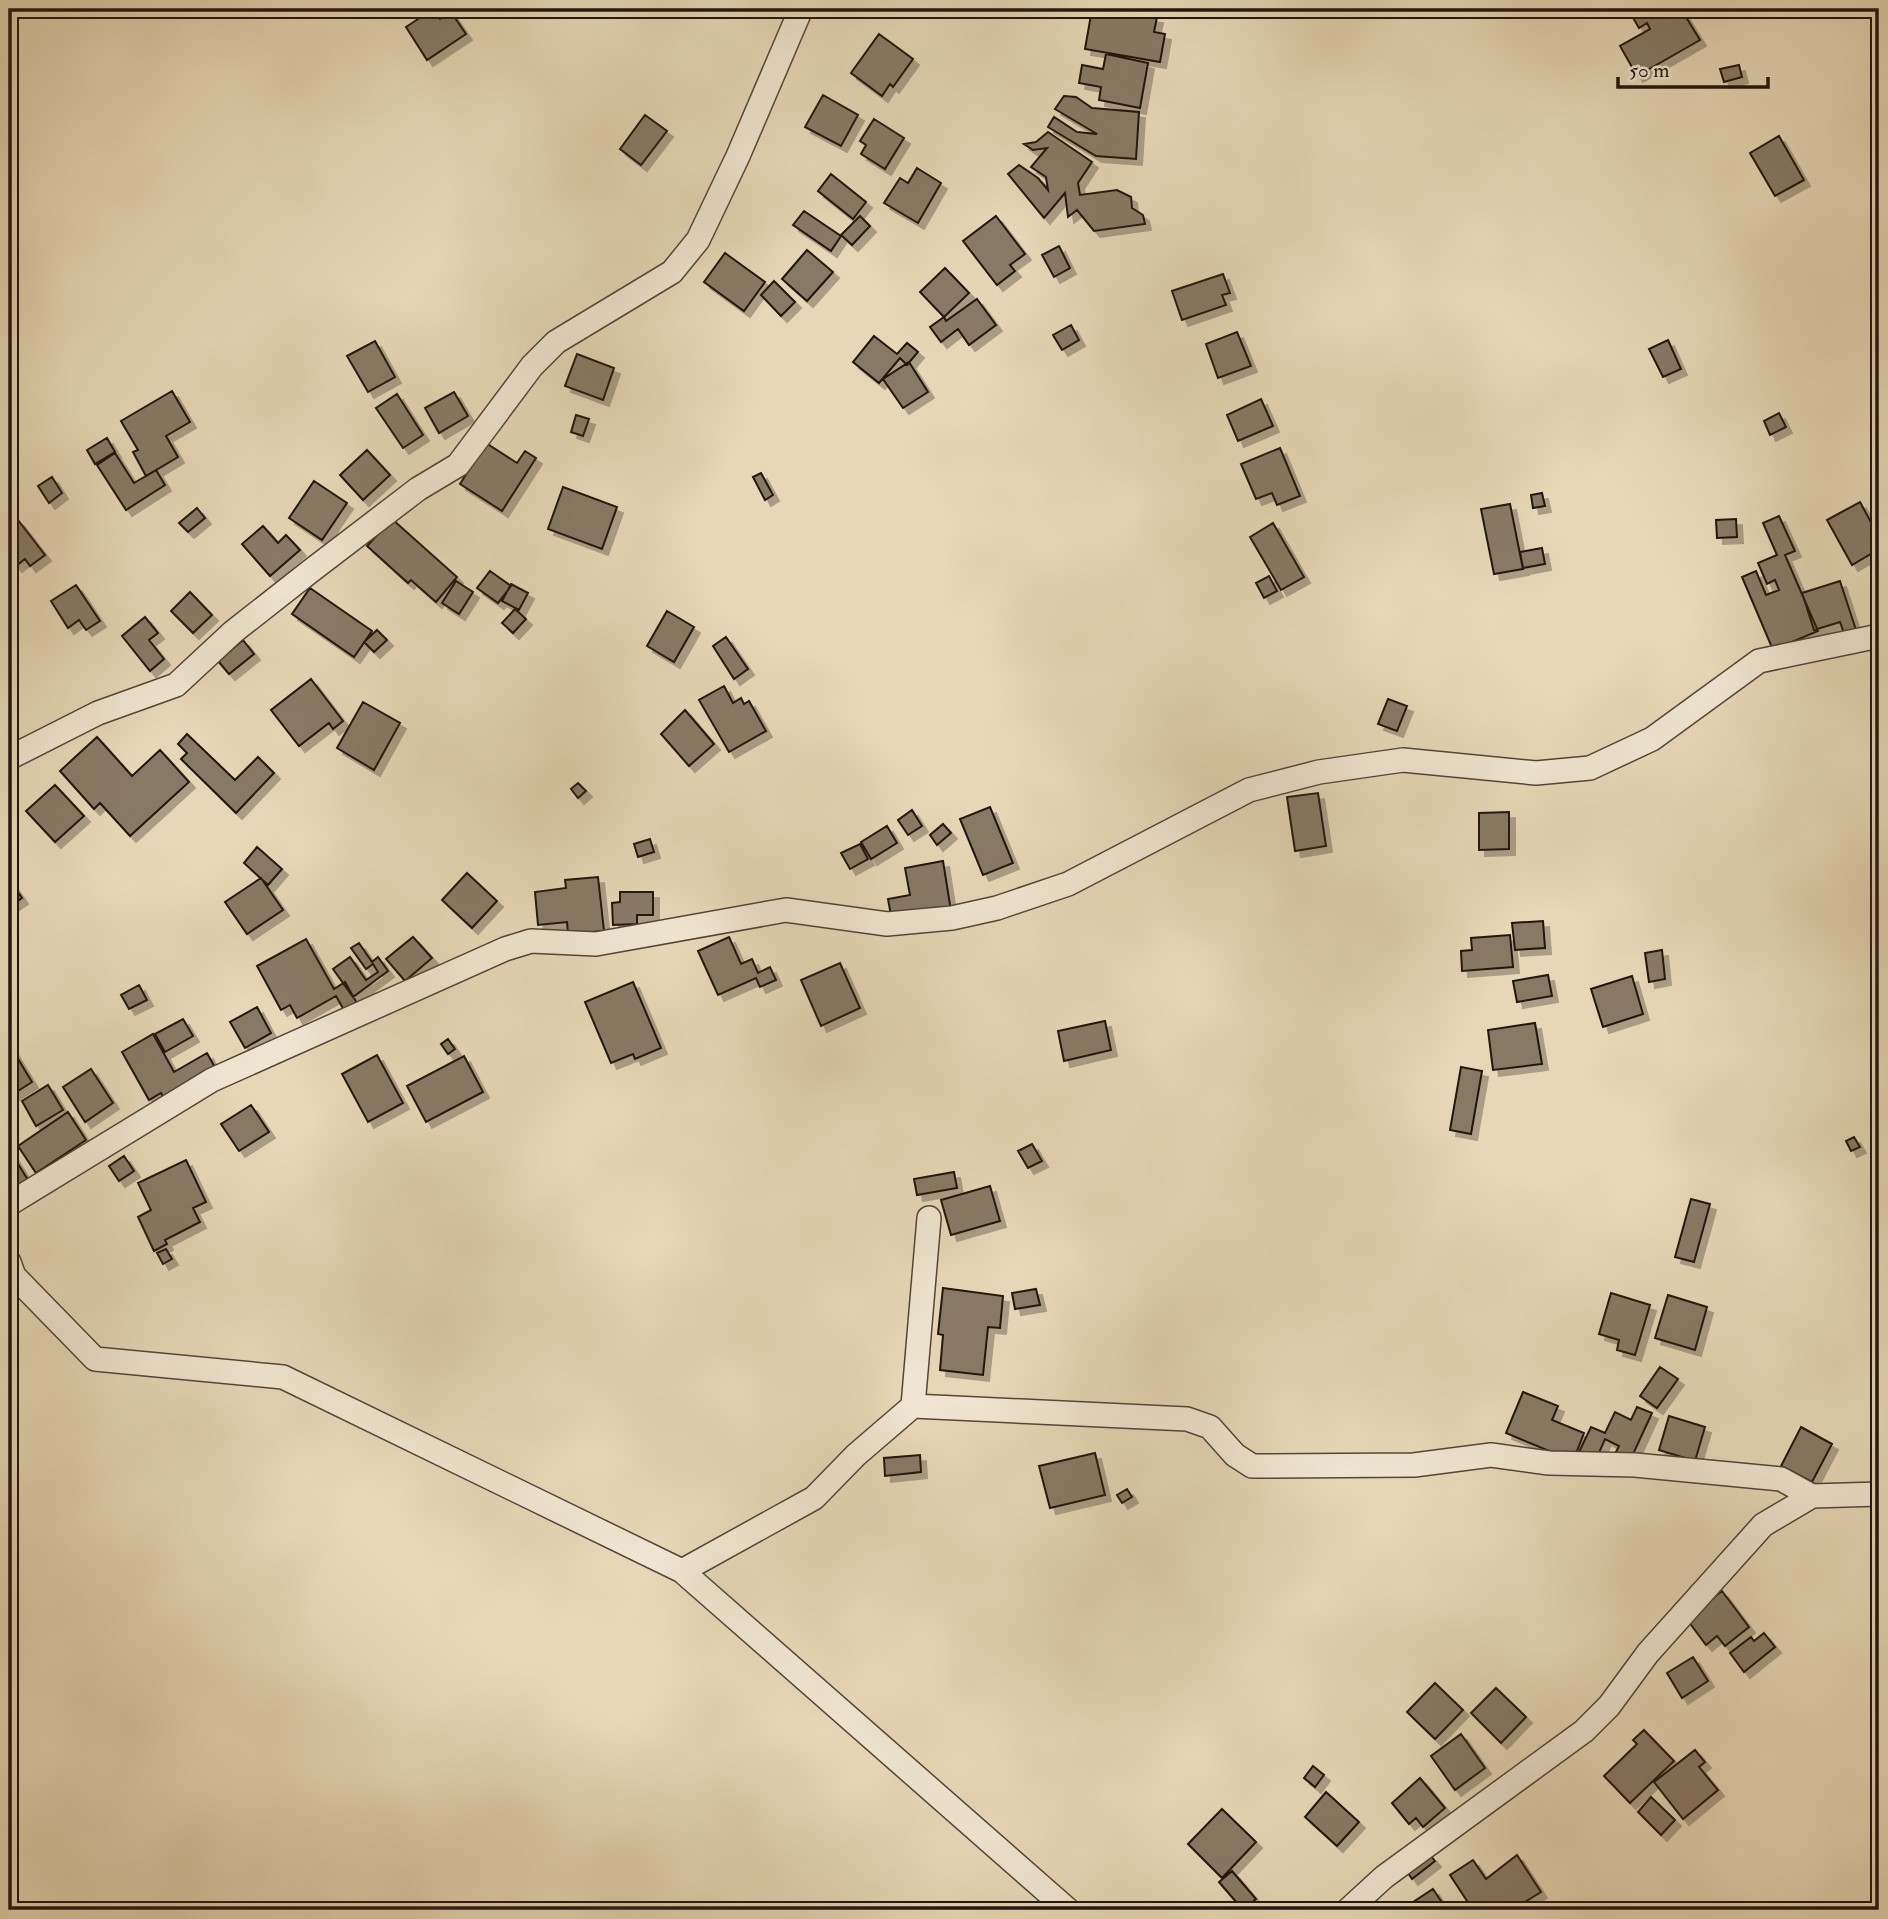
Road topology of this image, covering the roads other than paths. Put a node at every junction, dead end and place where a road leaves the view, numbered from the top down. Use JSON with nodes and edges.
{"nodes":[{"id":1,"x":801,"y":9,"type":"edge"},
{"id":2,"x":1879,"y":636,"type":"edge"},
{"id":3,"x":9,"y":758,"type":"edge"},
{"id":4,"x":9,"y":1204,"type":"edge"},
{"id":5,"x":929,"y":1218,"type":"dead end"},
{"id":6,"x":9,"y":1262,"type":"edge"},
{"id":7,"x":913,"y":1406,"type":"junction"},
{"id":8,"x":1879,"y":1494,"type":"edge"},
{"id":9,"x":1812,"y":1496,"type":"junction"},
{"id":10,"x":682,"y":1571,"type":"junction"},
{"id":11,"x":1068,"y":1910,"type":"edge"},
{"id":12,"x":1348,"y":1910,"type":"edge"}],
"edges":[{"from":1,"to":3,"type":"street"},
{"from":2,"to":4,"type":"street"},
{"from":5,"to":7,"type":"street"},
{"from":6,"to":10,"type":"street"},
{"from":7,"to":9,"type":"street"},
{"from":7,"to":10,"type":"street"},
{"from":8,"to":9,"type":"street"},
{"from":9,"to":12,"type":"street"},
{"from":10,"to":11,"type":"street"}]}
